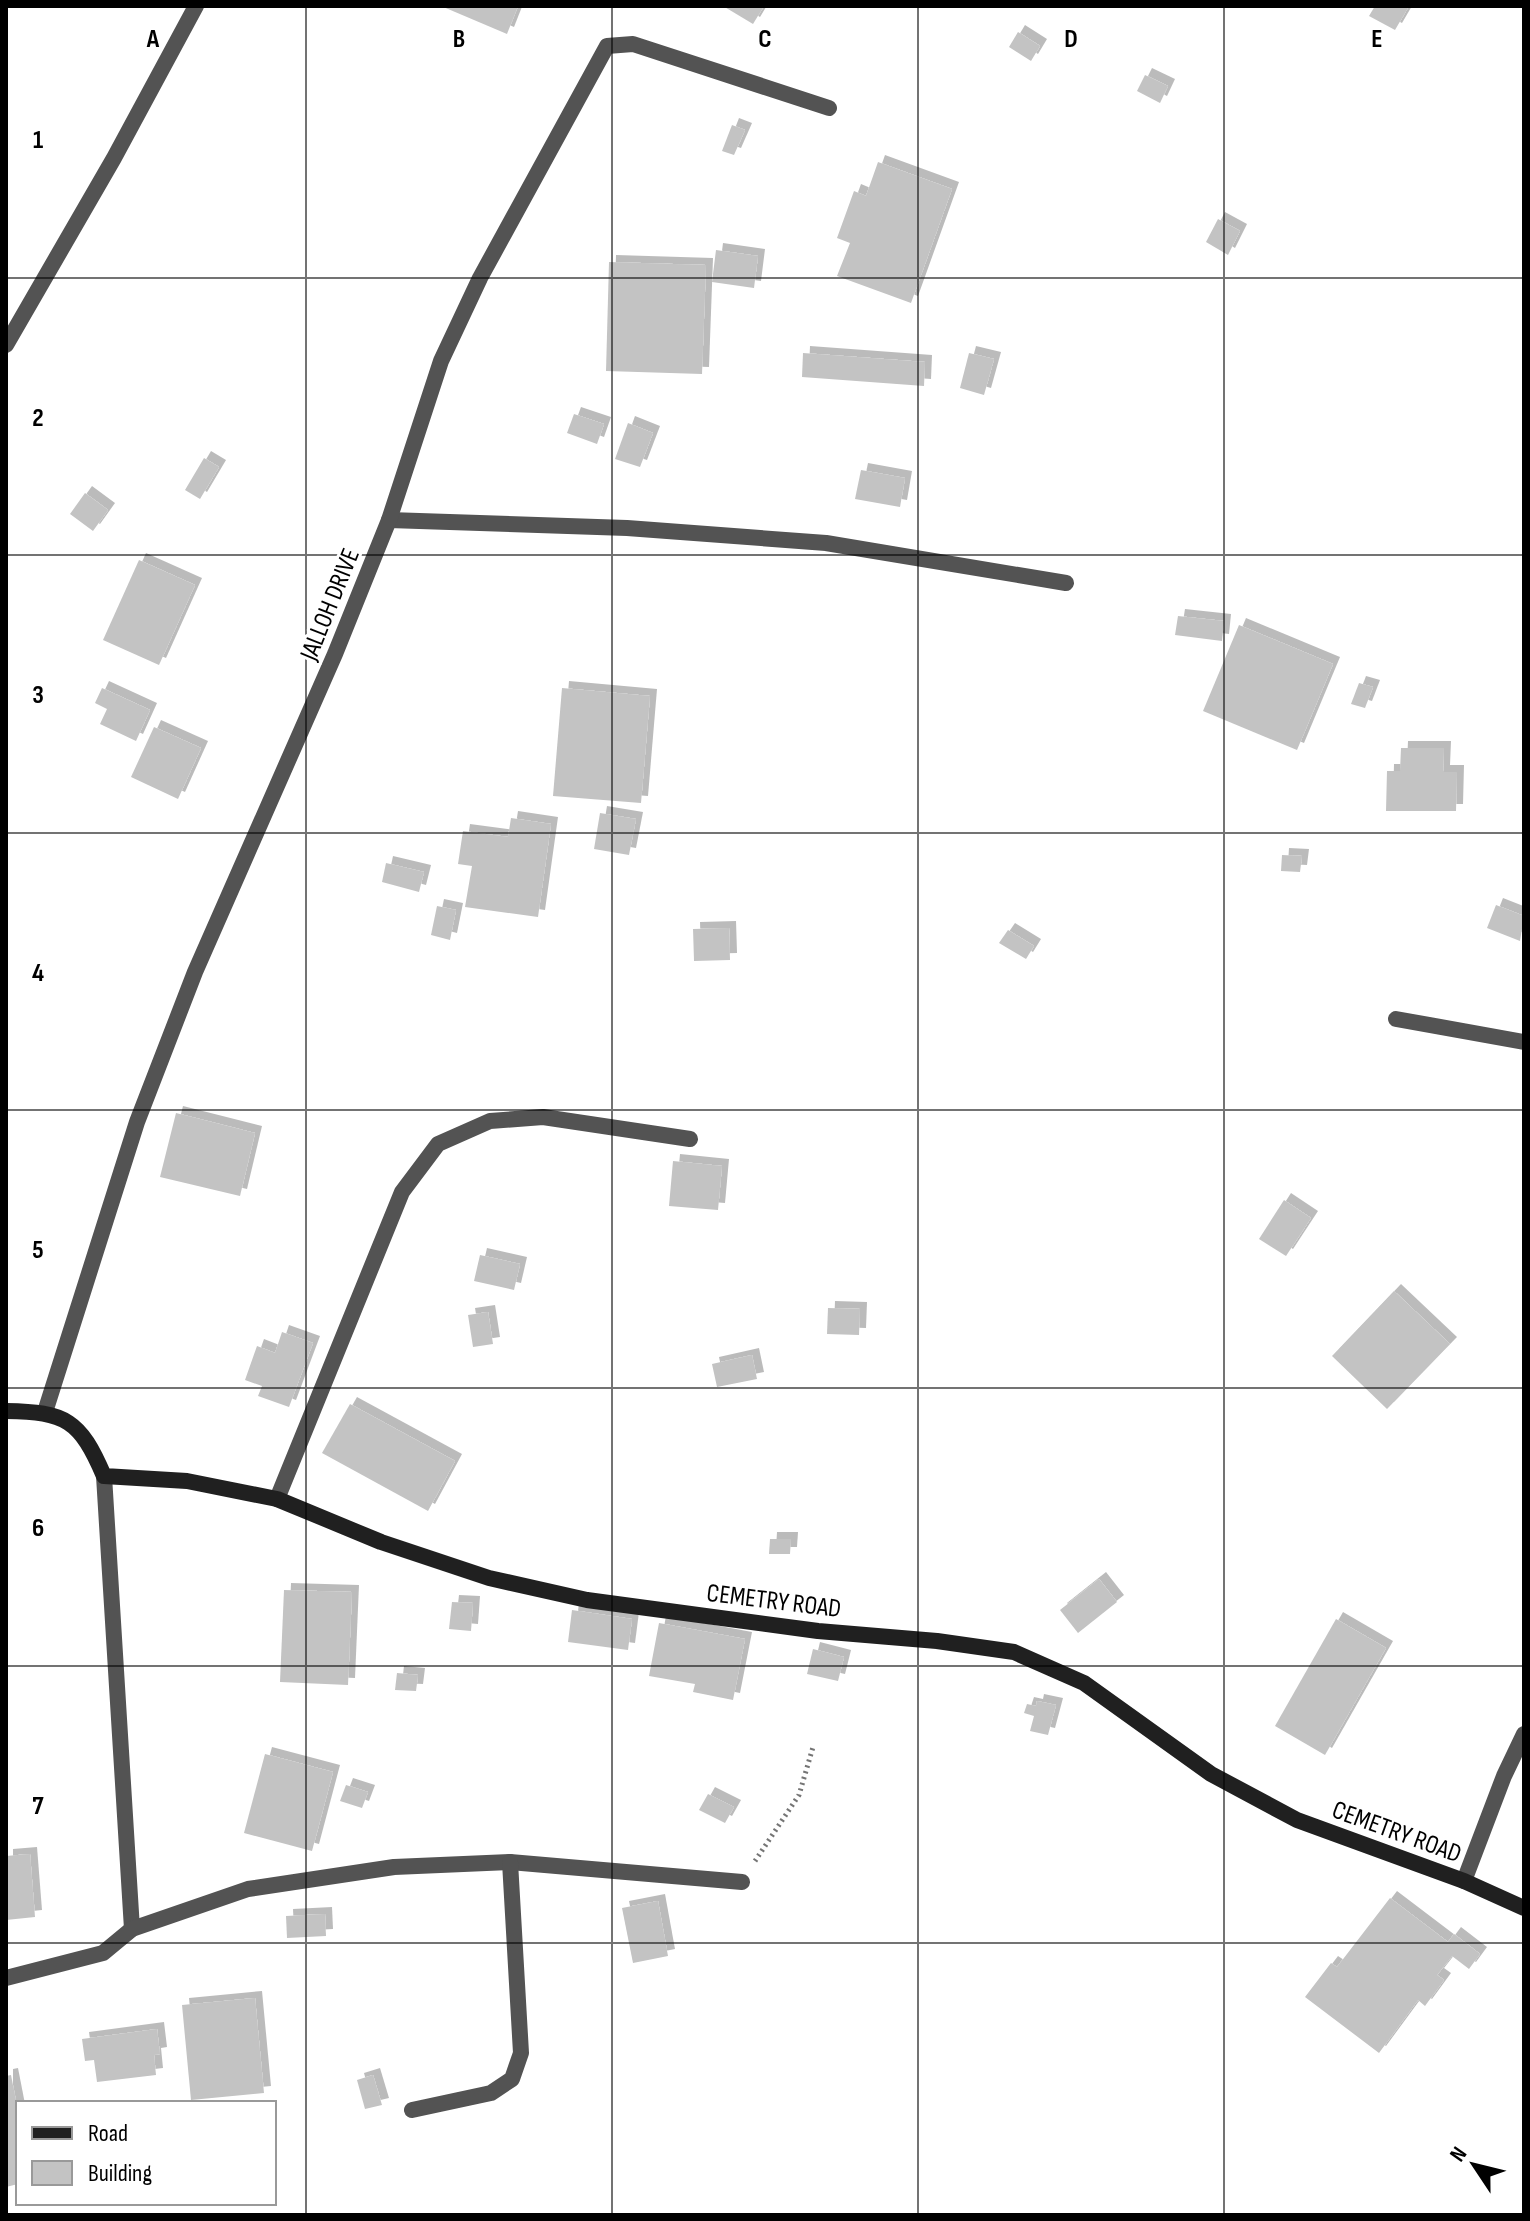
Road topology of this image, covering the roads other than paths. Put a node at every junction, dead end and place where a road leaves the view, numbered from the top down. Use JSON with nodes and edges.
{"nodes":[{"id":1,"x":196,"y":6,"type":"edge"},
{"id":2,"x":829,"y":108,"type":"dead end"},
{"id":3,"x":6,"y":345,"type":"edge"},
{"id":4,"x":389,"y":520,"type":"junction"},
{"id":5,"x":1066,"y":583,"type":"dead end"},
{"id":6,"x":1396,"y":1019,"type":"dead end"},
{"id":7,"x":1524,"y":1042,"type":"edge"},
{"id":8,"x":690,"y":1139,"type":"dead end"},
{"id":9,"x":6,"y":1411,"type":"edge"},
{"id":10,"x":45,"y":1412,"type":"junction"},
{"id":11,"x":104,"y":1476,"type":"junction"},
{"id":12,"x":277,"y":1499,"type":"junction"},
{"id":13,"x":1524,"y":1734,"type":"edge"},
{"id":14,"x":510,"y":1862,"type":"junction"},
{"id":15,"x":1464,"y":1881,"type":"junction"},
{"id":16,"x":742,"y":1882,"type":"road end"},
{"id":17,"x":1524,"y":1908,"type":"edge"},
{"id":18,"x":132,"y":1929,"type":"junction"},
{"id":19,"x":6,"y":1978,"type":"edge"},
{"id":20,"x":412,"y":2110,"type":"dead end"}],
"edges":[{"from":1,"to":3,"type":"street"},
{"from":2,"to":4,"type":"street","name":"JALLOH DRIVE"},
{"from":4,"to":5,"type":"street"},
{"from":4,"to":10,"type":"street","name":"JALLOH DRIVE"},
{"from":6,"to":7,"type":"street"},
{"from":8,"to":12,"type":"street"},
{"from":9,"to":10,"type":"street"},
{"from":10,"to":11,"type":"street"},
{"from":11,"to":12,"type":"street","name":"CEMETRY ROAD"},
{"from":11,"to":18,"type":"street"},
{"from":12,"to":15,"type":"street","name":"CEMETRY ROAD"},
{"from":13,"to":15,"type":"street"},
{"from":14,"to":16,"type":"street"},
{"from":14,"to":18,"type":"street"},
{"from":14,"to":20,"type":"street"},
{"from":15,"to":17,"type":"street","name":"CEMETRY ROAD"},
{"from":18,"to":19,"type":"street"}]}
